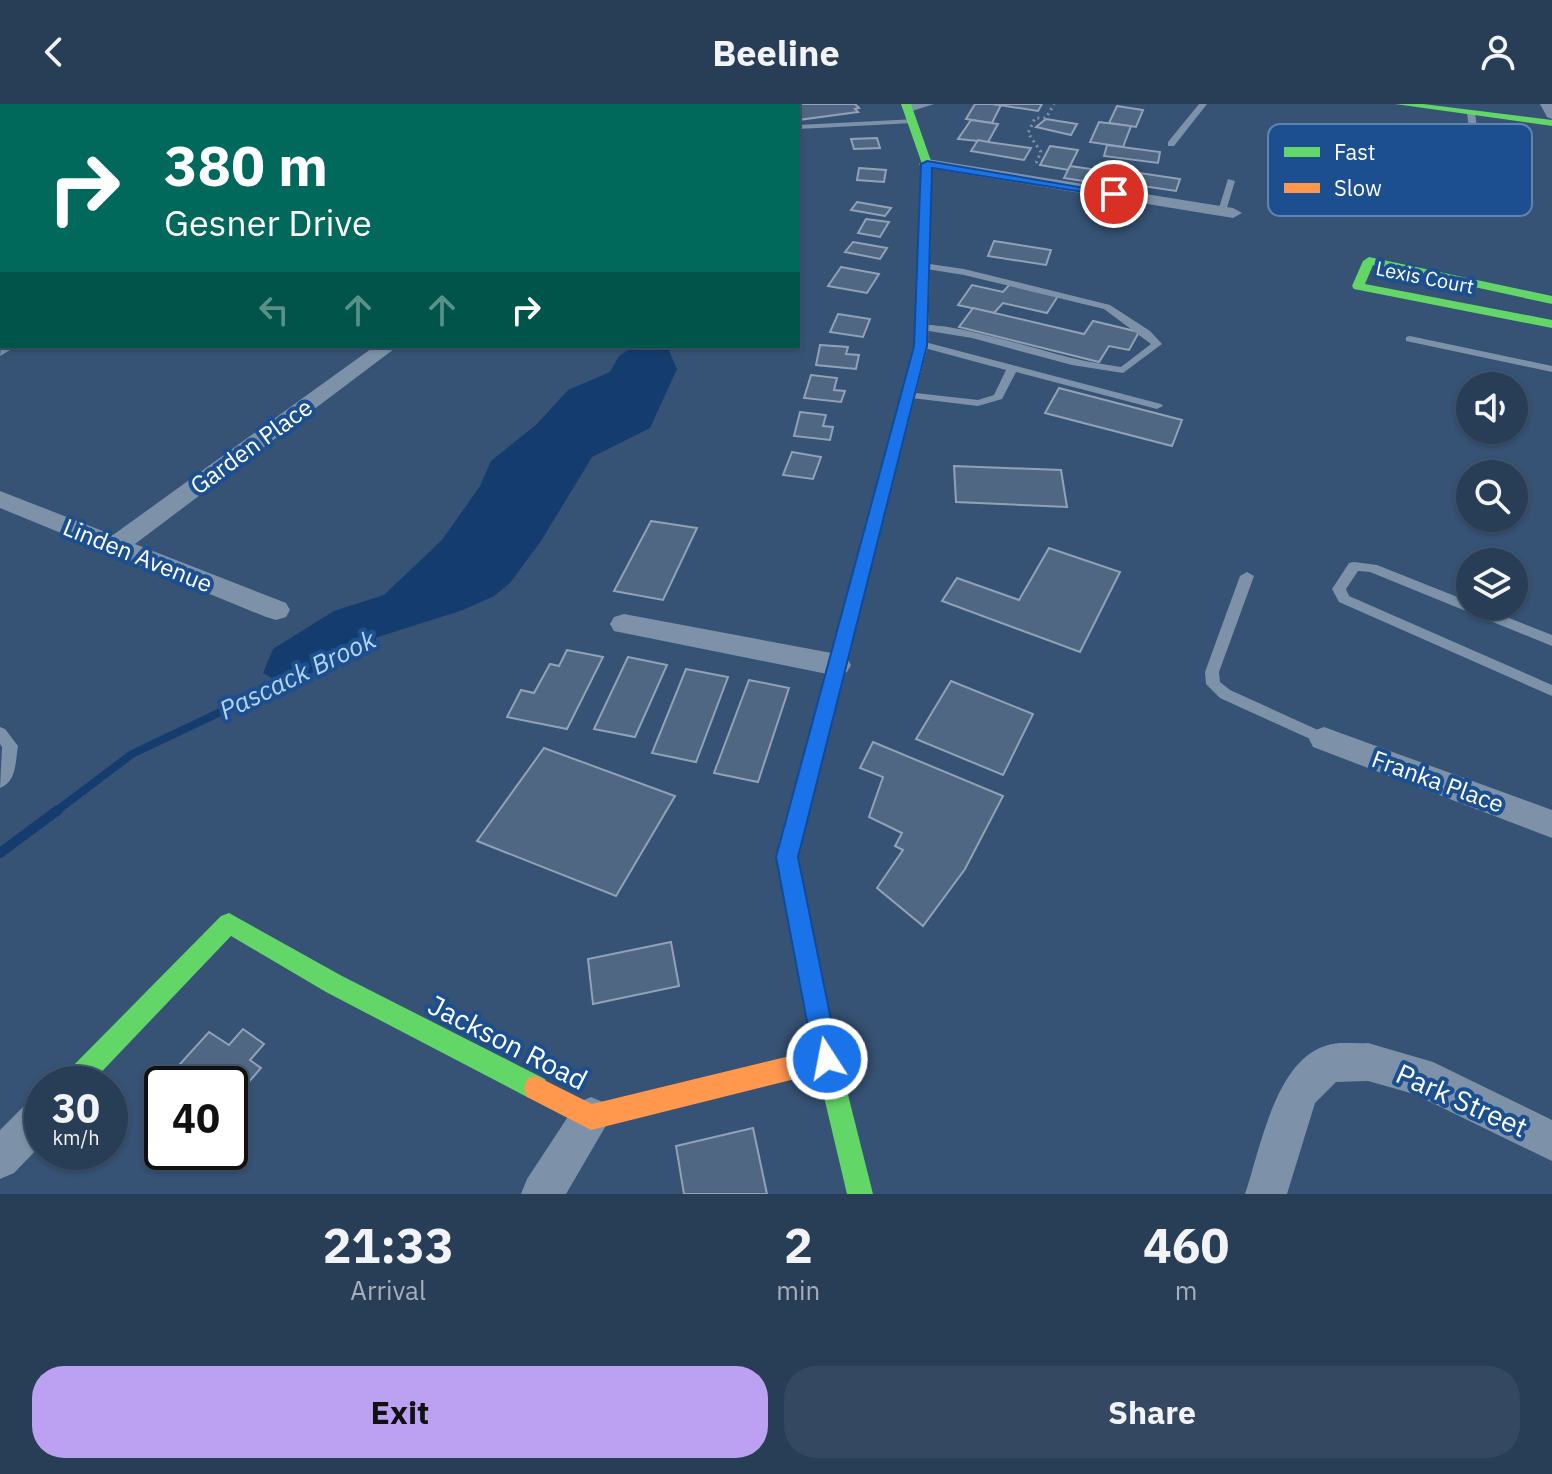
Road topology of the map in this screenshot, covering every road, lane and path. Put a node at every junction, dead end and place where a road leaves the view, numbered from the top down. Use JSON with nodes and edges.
{"nodes":[{"id":1,"x":1054,"y":104,"type":"edge"},
{"id":2,"x":1203,"y":104,"type":"edge"},
{"id":3,"x":1400,"y":104,"type":"edge"},
{"id":4,"x":1547,"y":104,"type":"edge"},
{"id":5,"x":914,"y":109,"type":"edge"},
{"id":6,"x":1471,"y":113,"type":"junction"},
{"id":7,"x":1552,"y":114,"type":"edge"},
{"id":8,"x":1552,"y":123,"type":"edge"},
{"id":9,"x":1473,"y":124,"type":"edge"},
{"id":10,"x":800,"y":127,"type":"edge"},
{"id":11,"x":1171,"y":144,"type":"dead end"},
{"id":12,"x":927,"y":164,"type":"junction"},
{"id":13,"x":1023,"y":179,"type":"junction"},
{"id":14,"x":1231,"y":181,"type":"dead end"},
{"id":15,"x":1228,"y":212,"type":"joint"},
{"id":16,"x":923,"y":266,"type":"junction"},
{"id":17,"x":1552,"y":300,"type":"edge"},
{"id":18,"x":1552,"y":324,"type":"edge"},
{"id":19,"x":921,"y":336,"type":"junction"},
{"id":20,"x":1410,"y":339,"type":"dead end"},
{"id":21,"x":385,"y":348,"type":"edge"},
{"id":22,"x":1012,"y":369,"type":"junction"},
{"id":23,"x":1552,"y":369,"type":"edge"},
{"id":24,"x":907,"y":395,"type":"junction"},
{"id":25,"x":1157,"y":406,"type":"dead end"},
{"id":26,"x":0,"y":499,"type":"edge"},
{"id":27,"x":115,"y":546,"type":"junction"},
{"id":28,"x":1247,"y":576,"type":"dead end"},
{"id":29,"x":276,"y":610,"type":"dead end"},
{"id":30,"x":624,"y":624,"type":"dead end"},
{"id":31,"x":1552,"y":641,"type":"edge"},
{"id":32,"x":837,"y":665,"type":"junction"},
{"id":33,"x":1552,"y":691,"type":"edge"},
{"id":34,"x":0,"y":733,"type":"edge"},
{"id":35,"x":1324,"y":739,"type":"joint"},
{"id":36,"x":0,"y":782,"type":"edge"},
{"id":37,"x":1552,"y":824,"type":"edge"},
{"id":38,"x":827,"y":1059,"type":"junction"},
{"id":39,"x":90,"y":1066,"type":"edge"},
{"id":40,"x":591,"y":1117,"type":"junction"},
{"id":41,"x":24,"y":1134,"type":"edge"},
{"id":42,"x":1552,"y":1141,"type":"edge"},
{"id":43,"x":0,"y":1159,"type":"edge"},
{"id":44,"x":542,"y":1194,"type":"edge"},
{"id":45,"x":860,"y":1194,"type":"edge"},
{"id":46,"x":1266,"y":1194,"type":"edge"}],
"edges":[{"from":1,"to":13,"type":"path"},
{"from":2,"to":11,"type":"lane"},
{"from":3,"to":6,"type":"street"},
{"from":4,"to":7,"type":"street"},
{"from":5,"to":10,"type":"lane"},
{"from":5,"to":12,"type":"street"},
{"from":6,"to":8,"type":"street"},
{"from":6,"to":9,"type":"lane"},
{"from":12,"to":13,"type":"street"},
{"from":12,"to":16,"type":"street"},
{"from":13,"to":15,"type":"street"},
{"from":14,"to":15,"type":"lane"},
{"from":16,"to":19,"type":"street"},
{"from":16,"to":19,"type":"lane"},
{"from":17,"to":18,"type":"street","name":"Lexis Court"},
{"from":19,"to":22,"type":"lane"},
{"from":19,"to":24,"type":"street"},
{"from":20,"to":23,"type":"lane"},
{"from":21,"to":27,"type":"street","name":"Garden Place"},
{"from":22,"to":24,"type":"lane"},
{"from":22,"to":25,"type":"lane"},
{"from":24,"to":32,"type":"street"},
{"from":26,"to":27,"type":"street","name":"Linden Avenue"},
{"from":27,"to":29,"type":"street","name":"Linden Avenue"},
{"from":28,"to":35,"type":"lane"},
{"from":30,"to":32,"type":"street"},
{"from":31,"to":33,"type":"lane"},
{"from":32,"to":38,"type":"street"},
{"from":34,"to":36,"type":"lane"},
{"from":35,"to":37,"type":"street","name":"Franka Place"},
{"from":38,"to":40,"type":"street","name":"Jackson Road"},
{"from":38,"to":45,"type":"street"},
{"from":39,"to":40,"type":"street","name":"Jackson Road"},
{"from":40,"to":44,"type":"street"},
{"from":41,"to":43,"type":"street"},
{"from":42,"to":46,"type":"street","name":"Park Street"}]}
